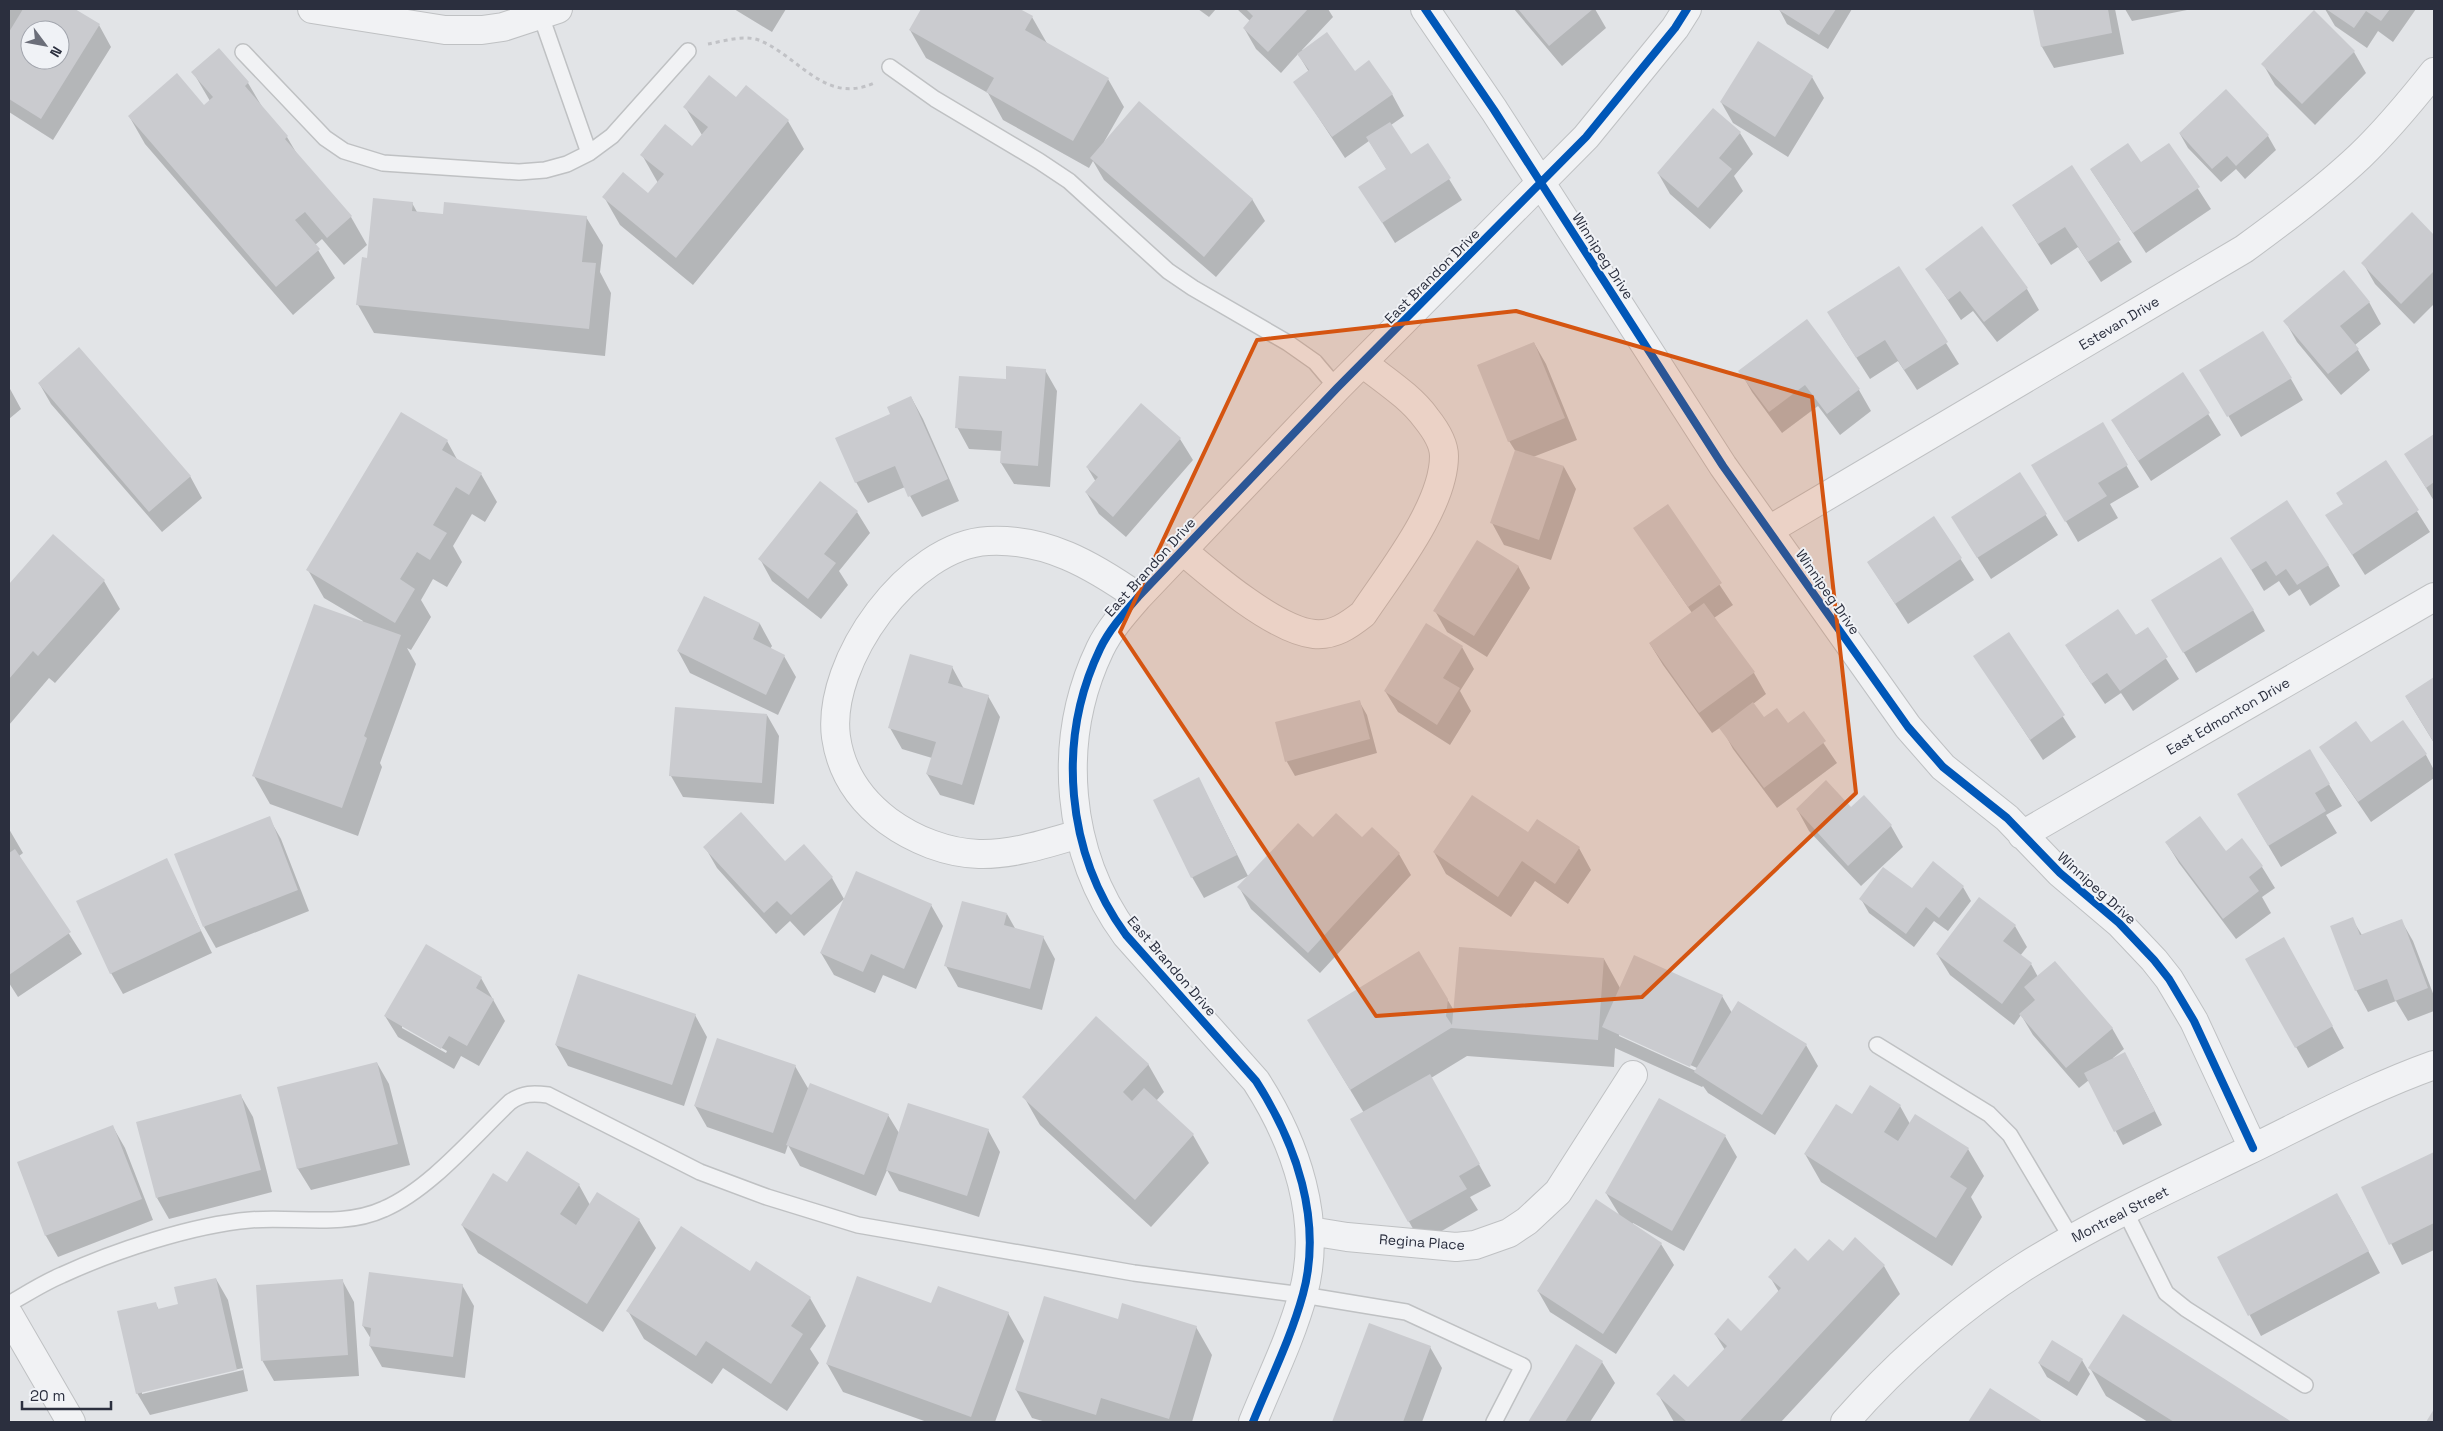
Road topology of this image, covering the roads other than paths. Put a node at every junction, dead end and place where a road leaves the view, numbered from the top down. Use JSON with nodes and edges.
{"nodes":[{"id":1,"x":312,"y":9,"type":"edge"},
{"id":2,"x":1425,"y":9,"type":"edge"},
{"id":3,"x":1687,"y":9,"type":"edge"},
{"id":4,"x":549,"y":12,"type":"edge"},
{"id":5,"x":688,"y":51,"type":"road end"},
{"id":6,"x":243,"y":52,"type":"dead end"},
{"id":7,"x":890,"y":67,"type":"road end"},
{"id":8,"x":2434,"y":72,"type":"edge"},
{"id":9,"x":589,"y":153,"type":"junction"},
{"id":10,"x":1542,"y":184,"type":"junction"},
{"id":11,"x":1363,"y":362,"type":"junction"},
{"id":12,"x":1337,"y":388,"type":"junction"},
{"id":13,"x":1769,"y":530,"type":"junction"},
{"id":14,"x":1181,"y":549,"type":"junction"},
{"id":15,"x":2434,"y":596,"type":"edge"},
{"id":16,"x":1138,"y":597,"type":"junction"},
{"id":17,"x":1080,"y":834,"type":"junction"},
{"id":18,"x":2022,"y":835,"type":"junction"},
{"id":19,"x":1878,"y":1045,"type":"dead end"},
{"id":20,"x":2434,"y":1066,"type":"edge"},
{"id":21,"x":1632,"y":1075,"type":"dead end"},
{"id":22,"x":2253,"y":1148,"type":"junction"},
{"id":23,"x":2125,"y":1211,"type":"junction"},
{"id":24,"x":1310,"y":1231,"type":"junction"},
{"id":25,"x":2072,"y":1239,"type":"junction"},
{"id":26,"x":1303,"y":1295,"type":"junction"},
{"id":27,"x":9,"y":1304,"type":"edge"},
{"id":28,"x":9,"y":1315,"type":"edge"},
{"id":29,"x":2305,"y":1385,"type":"dead end"},
{"id":30,"x":71,"y":1422,"type":"edge"},
{"id":31,"x":1252,"y":1422,"type":"edge"},
{"id":32,"x":1494,"y":1422,"type":"edge"},
{"id":33,"x":1845,"y":1422,"type":"edge"}],
"edges":[{"from":1,"to":4,"type":"street"},
{"from":2,"to":10,"type":"street","name":"Winnipeg Drive"},
{"from":3,"to":10,"type":"street","name":"East Brandon Drive"},
{"from":4,"to":9,"type":"lane"},
{"from":5,"to":9,"type":"lane"},
{"from":6,"to":9,"type":"lane"},
{"from":7,"to":12,"type":"lane"},
{"from":8,"to":13,"type":"street","name":"Estevan Drive"},
{"from":10,"to":11,"type":"street","name":"East Brandon Drive"},
{"from":10,"to":13,"type":"street","name":"Winnipeg Drive"},
{"from":11,"to":12,"type":"street","name":"East Brandon Drive"},
{"from":11,"to":14,"type":"street"},
{"from":12,"to":14,"type":"street","name":"East Brandon Drive"},
{"from":13,"to":18,"type":"street","name":"Winnipeg Drive"},
{"from":14,"to":16,"type":"street","name":"East Brandon Drive"},
{"from":15,"to":18,"type":"street","name":"East Edmonton Drive"},
{"from":16,"to":17,"type":"street","name":"East Brandon Drive"},
{"from":16,"to":17,"type":"street"},
{"from":17,"to":24,"type":"street","name":"East Brandon Drive"},
{"from":18,"to":22,"type":"street","name":"Winnipeg Drive"},
{"from":19,"to":25,"type":"lane"},
{"from":20,"to":22,"type":"street","name":"Montreal Street"},
{"from":21,"to":24,"type":"street","name":"Regina Place"},
{"from":22,"to":23,"type":"street","name":"Montreal Street"},
{"from":23,"to":25,"type":"street","name":"Montreal Street"},
{"from":23,"to":29,"type":"lane"},
{"from":24,"to":26,"type":"street","name":"East Brandon Drive"},
{"from":25,"to":33,"type":"street","name":"Montreal Street"},
{"from":26,"to":27,"type":"lane"},
{"from":26,"to":31,"type":"street","name":"East Brandon Drive"},
{"from":26,"to":32,"type":"lane"},
{"from":28,"to":30,"type":"street"}]}
